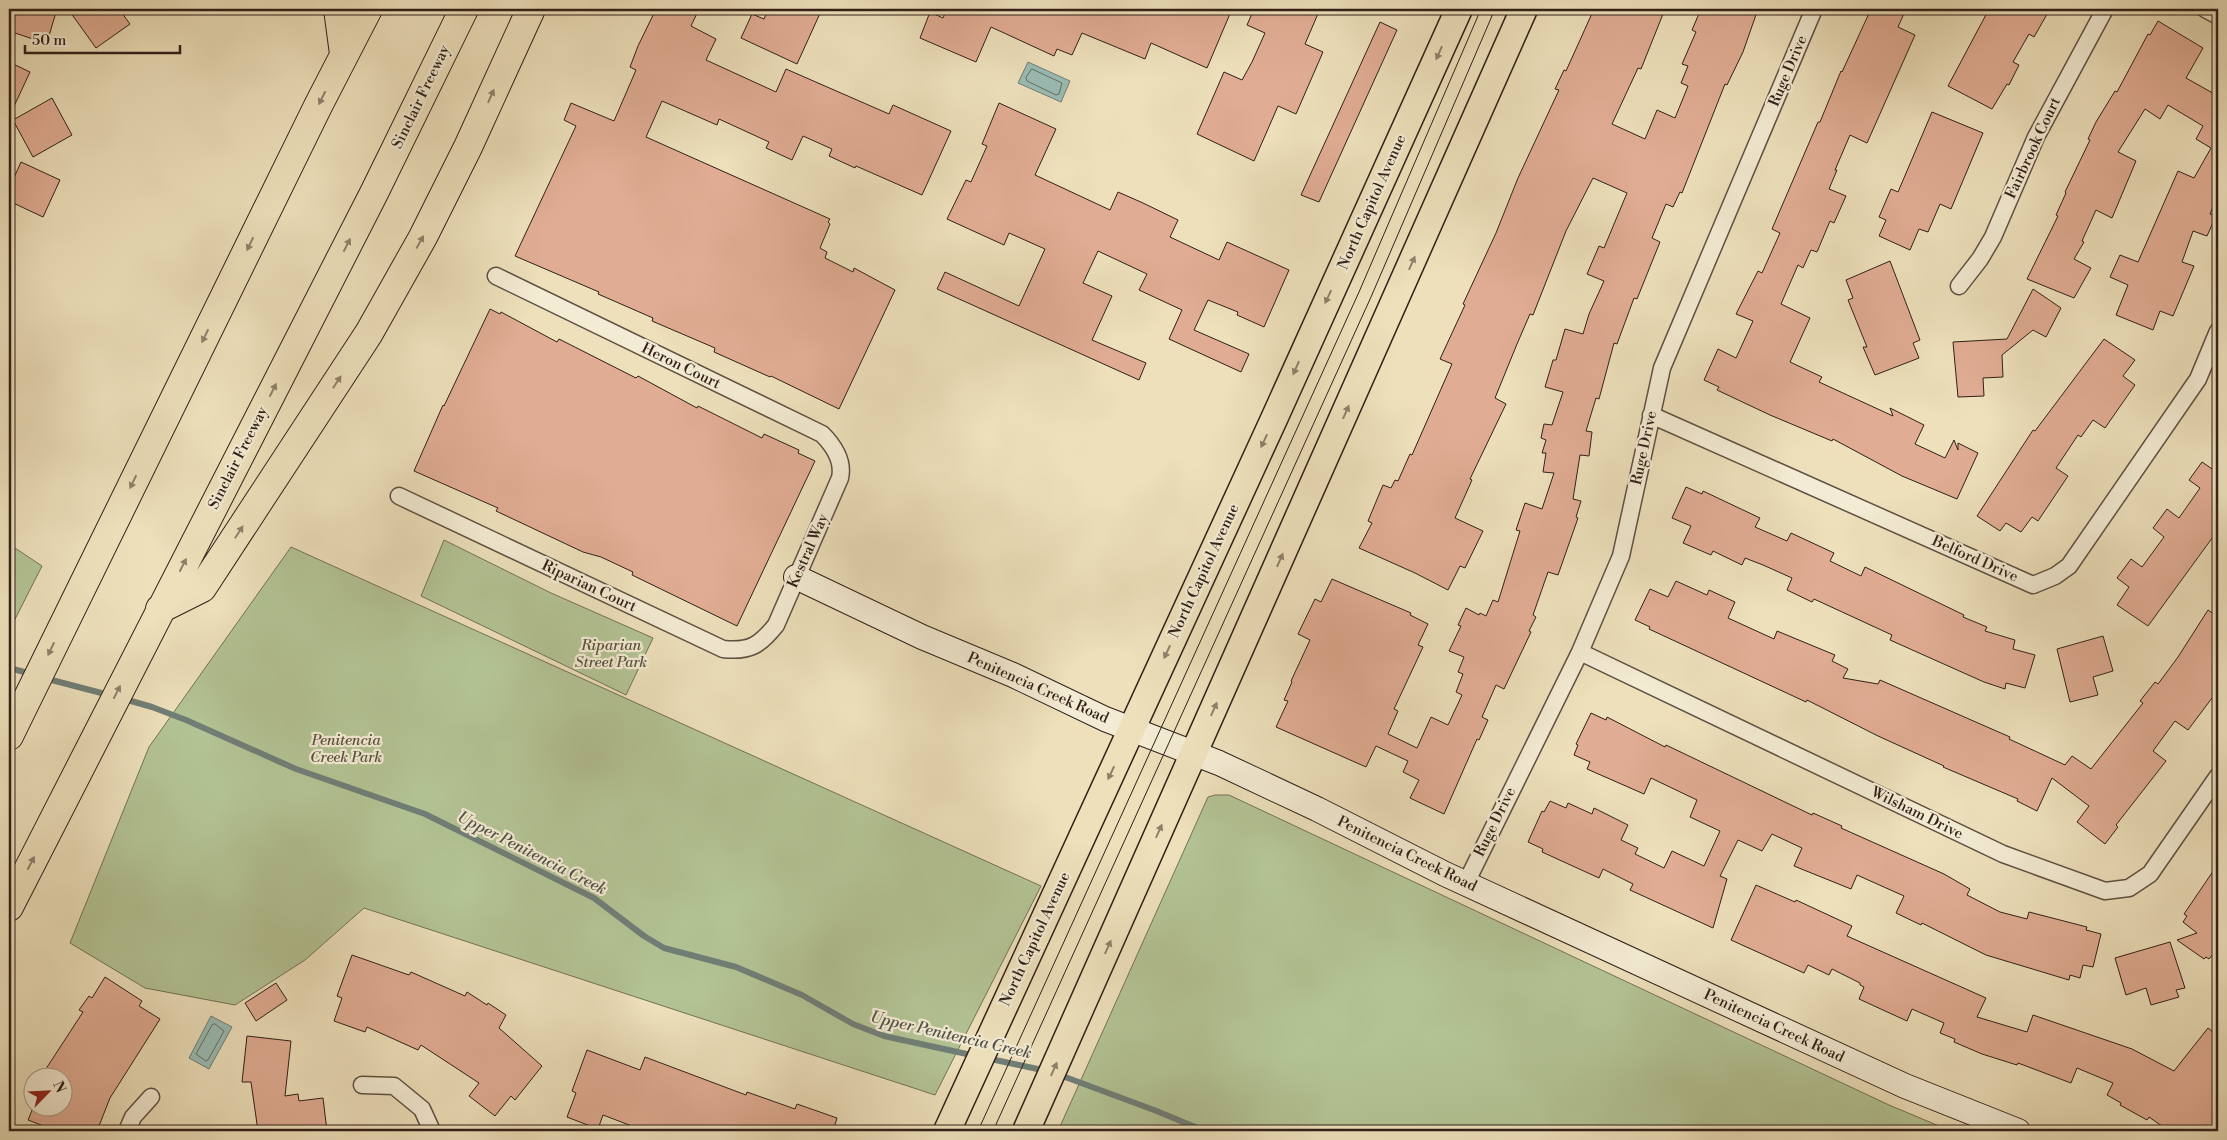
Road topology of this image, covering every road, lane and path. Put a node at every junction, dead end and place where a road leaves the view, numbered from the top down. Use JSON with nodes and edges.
{"nodes":[{"id":1,"x":338,"y":9,"type":"edge"},
{"id":2,"x":368,"y":9,"type":"edge"},
{"id":3,"x":464,"y":9,"type":"edge"},
{"id":4,"x":530,"y":9,"type":"edge"},
{"id":5,"x":1459,"y":9,"type":"edge"},
{"id":6,"x":1524,"y":9,"type":"edge"},
{"id":7,"x":1814,"y":9,"type":"edge"},
{"id":8,"x":2106,"y":9,"type":"edge"},
{"id":9,"x":2205,"y":9,"type":"edge"},
{"id":10,"x":2218,"y":16,"type":"edge"},
{"id":11,"x":344,"y":54,"type":"junction"},
{"id":12,"x":496,"y":276,"type":"dead end"},
{"id":13,"x":1959,"y":286,"type":"dead end"},
{"id":14,"x":2218,"y":331,"type":"edge"},
{"id":15,"x":1651,"y":415,"type":"junction"},
{"id":16,"x":840,"y":478,"type":"joint"},
{"id":17,"x":399,"y":496,"type":"dead end"},
{"id":18,"x":796,"y":577,"type":"junction"},
{"id":19,"x":160,"y":609,"type":"junction"},
{"id":20,"x":776,"y":625,"type":"joint"},
{"id":21,"x":1580,"y":652,"type":"junction"},
{"id":22,"x":1132,"y":729,"type":"junction"},
{"id":23,"x":9,"y":736,"type":"edge"},
{"id":24,"x":1194,"y":753,"type":"junction"},
{"id":25,"x":2218,"y":776,"type":"edge"},
{"id":26,"x":1466,"y":883,"type":"junction"},
{"id":27,"x":9,"y":907,"type":"edge"},
{"id":28,"x":362,"y":1085,"type":"dead end"},
{"id":29,"x":151,"y":1096,"type":"dead end"},
{"id":30,"x":1030,"y":1123,"type":"edge"},
{"id":31,"x":127,"y":1131,"type":"edge"},
{"id":32,"x":432,"y":1131,"type":"edge"},
{"id":33,"x":947,"y":1131,"type":"edge"},
{"id":34,"x":2018,"y":1131,"type":"edge"}],
"edges":[{"from":1,"to":11,"type":"highway"},
{"from":2,"to":11,"type":"highway"},
{"from":19,"to":3,"type":"highway","name":"Sinclair Freeway","one_way":true},
{"from":19,"to":4,"type":"highway","one_way":true},
{"from":5,"to":22,"type":"main road","name":"North Capitol Avenue","one_way":true},
{"from":24,"to":6,"type":"main road","one_way":true},
{"from":7,"to":15,"type":"street","name":"Ruge Drive"},
{"from":8,"to":13,"type":"street","name":"Fairbrook Court"},
{"from":9,"to":10,"type":"street"},
{"from":11,"to":23,"type":"highway","one_way":true},
{"from":12,"to":16,"type":"street","name":"Heron Court"},
{"from":14,"to":15,"type":"street","name":"Belford Drive"},
{"from":15,"to":21,"type":"street","name":"Ruge Drive"},
{"from":16,"to":18,"type":"street","name":"Kestral Way"},
{"from":17,"to":20,"type":"street","name":"Riparian Court"},
{"from":18,"to":20,"type":"street","name":"Kestral Way"},
{"from":18,"to":22,"type":"street","name":"Penitencia Creek Road"},
{"from":27,"to":19,"type":"highway","name":"Sinclair Freeway","one_way":true},
{"from":21,"to":25,"type":"street","name":"Wilsham Drive"},
{"from":21,"to":26,"type":"street","name":"Ruge Drive"},
{"from":22,"to":24,"type":"street","name":"Penitencia Creek Road"},
{"from":22,"to":33,"type":"main road","name":"North Capitol Avenue","one_way":true},
{"from":24,"to":26,"type":"street","name":"Penitencia Creek Road"},
{"from":30,"to":24,"type":"main road","one_way":true},
{"from":26,"to":34,"type":"street","name":"Penitencia Creek Road"},
{"from":28,"to":32,"type":"street"},
{"from":29,"to":31,"type":"street"}]}
